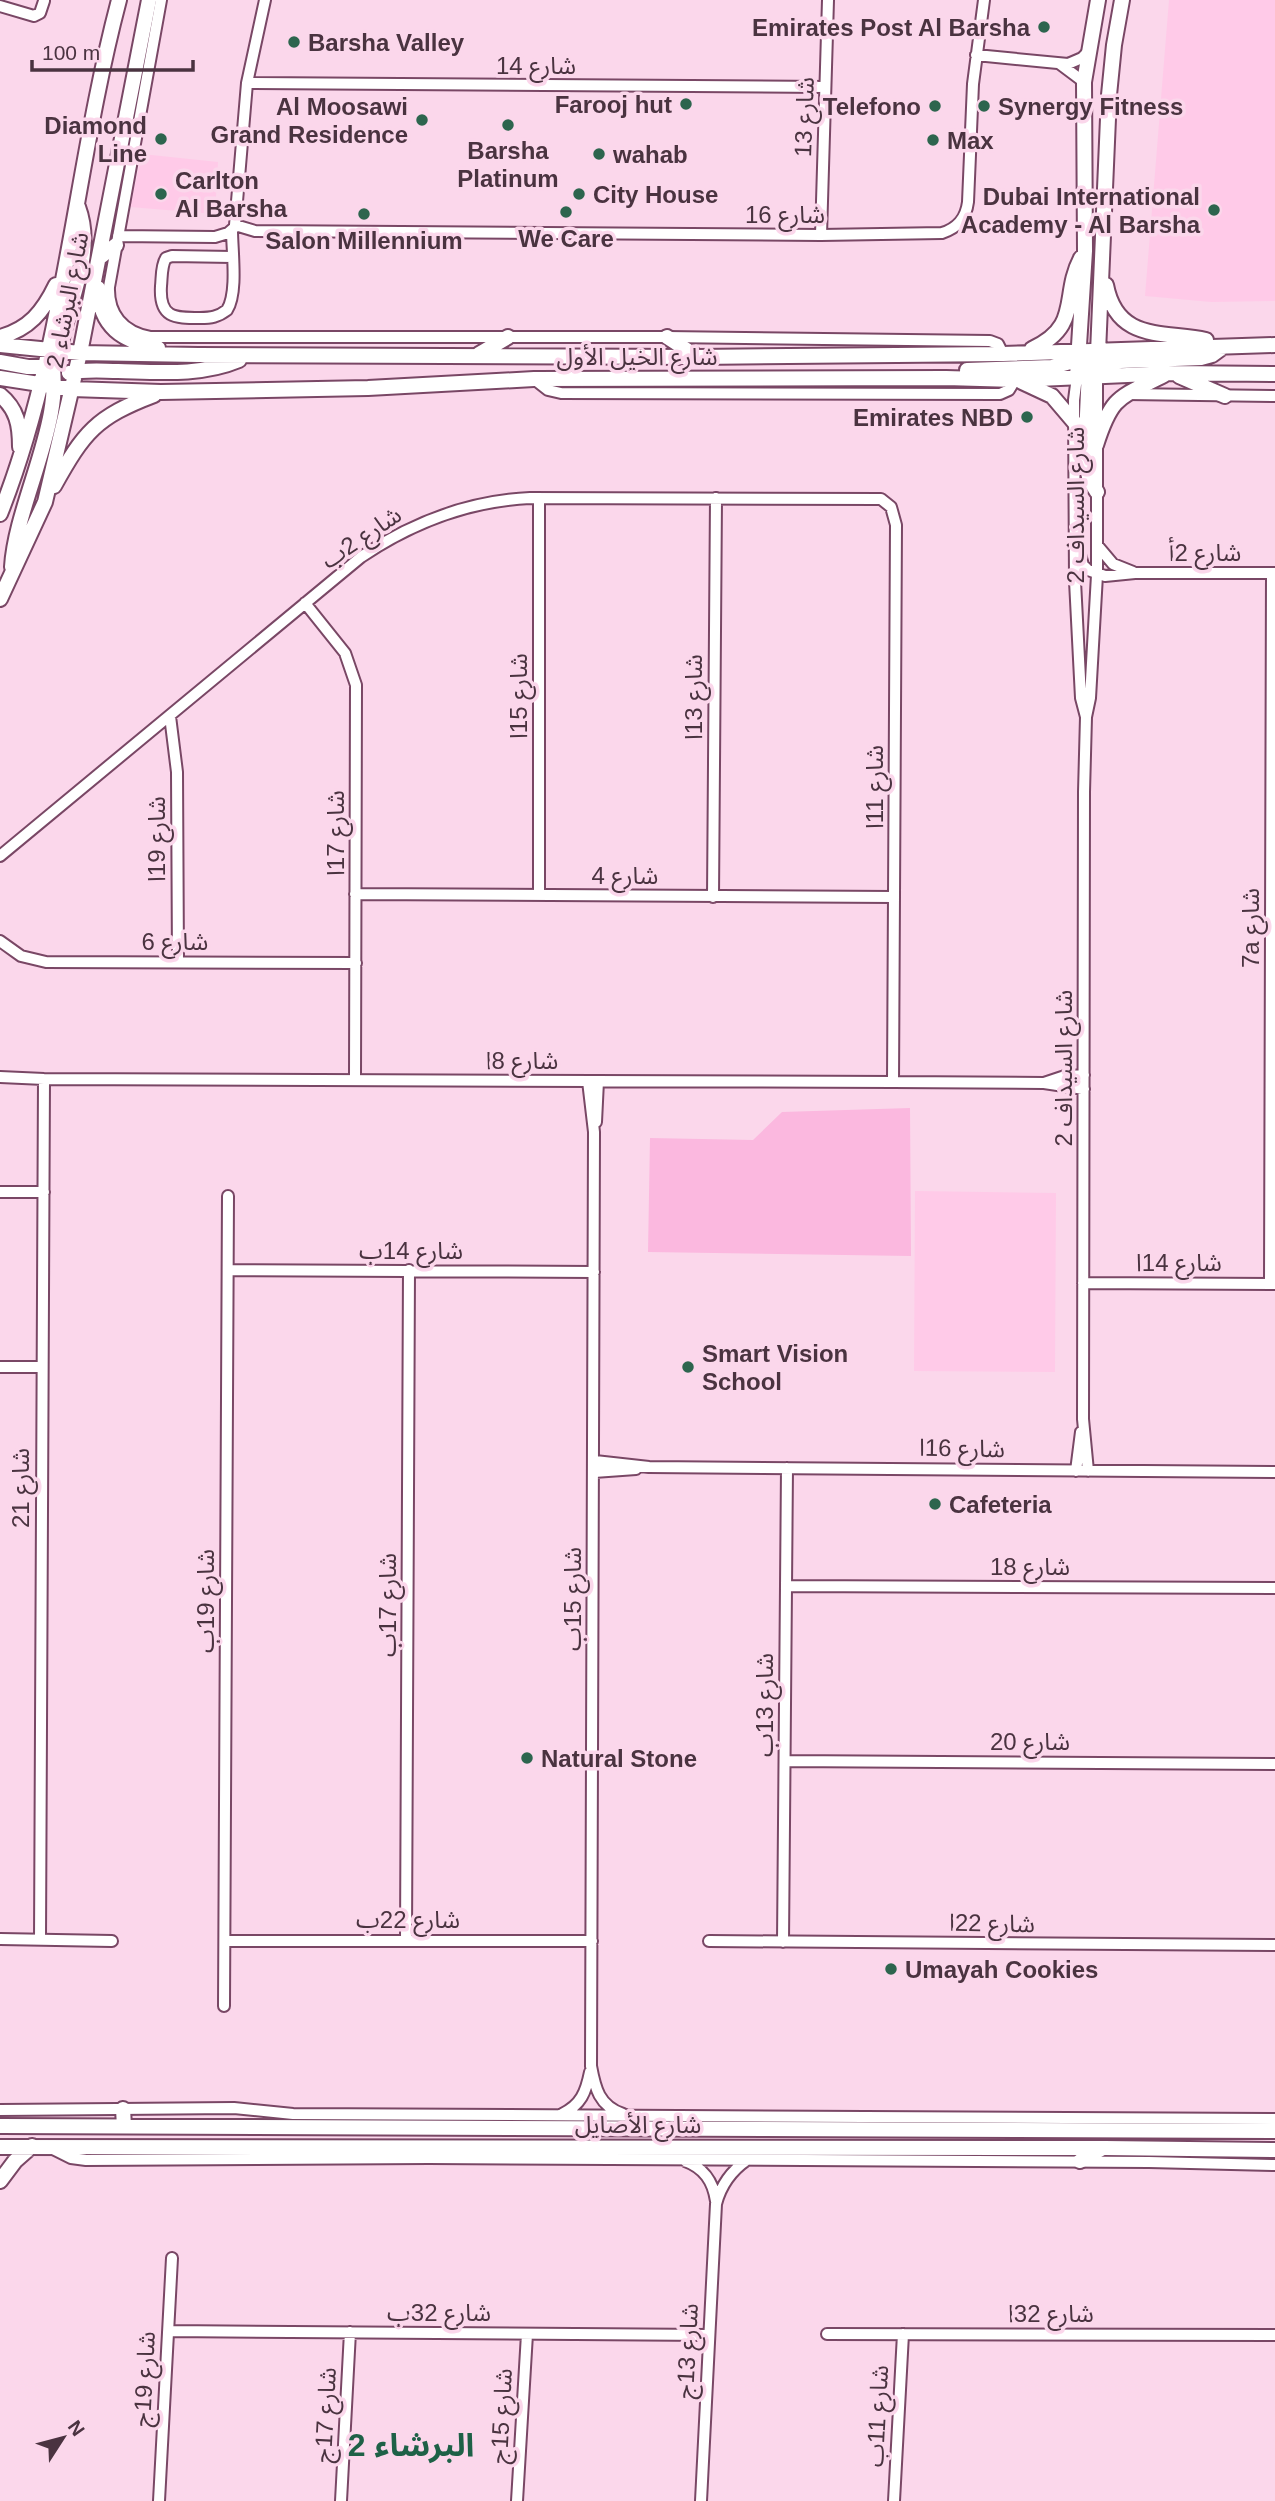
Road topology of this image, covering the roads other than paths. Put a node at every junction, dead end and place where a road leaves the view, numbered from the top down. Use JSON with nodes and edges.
{"nodes":[{"id":1,"x":119,"y":0,"type":"edge"},
{"id":2,"x":149,"y":0,"type":"edge"},
{"id":3,"x":161,"y":0,"type":"edge"},
{"id":4,"x":265,"y":0,"type":"edge"},
{"id":5,"x":828,"y":0,"type":"edge"},
{"id":6,"x":985,"y":0,"type":"edge"},
{"id":7,"x":1098,"y":0,"type":"edge"},
{"id":8,"x":1122,"y":0,"type":"edge"},
{"id":9,"x":44,"y":1,"type":"edge"},
{"id":10,"x":2,"y":4,"type":"edge"},
{"id":11,"x":1088,"y":52,"type":"junction"},
{"id":12,"x":976,"y":55,"type":"junction"},
{"id":13,"x":1059,"y":64,"type":"junction"},
{"id":14,"x":1084,"y":82,"type":"junction"},
{"id":15,"x":247,"y":83,"type":"junction"},
{"id":16,"x":825,"y":87,"type":"junction"},
{"id":17,"x":77,"y":204,"type":"junction"},
{"id":18,"x":234,"y":228,"type":"junction"},
{"id":19,"x":821,"y":235,"type":"junction"},
{"id":20,"x":117,"y":241,"type":"junction"},
{"id":21,"x":1085,"y":251,"type":"junction"},
{"id":22,"x":232,"y":257,"type":"junction"},
{"id":23,"x":65,"y":265,"type":"junction"},
{"id":24,"x":98,"y":265,"type":"junction"},
{"id":25,"x":1102,"y":267,"type":"junction"},
{"id":26,"x":0,"y":337,"type":"edge"},
{"id":27,"x":509,"y":337,"type":"junction"},
{"id":28,"x":667,"y":337,"type":"junction"},
{"id":29,"x":0,"y":345,"type":"edge"},
{"id":30,"x":1275,"y":345,"type":"edge"},
{"id":31,"x":1224,"y":346,"type":"junction"},
{"id":32,"x":1024,"y":352,"type":"junction"},
{"id":33,"x":80,"y":353,"type":"junction"},
{"id":34,"x":1003,"y":354,"type":"junction"},
{"id":35,"x":198,"y":355,"type":"junction"},
{"id":36,"x":249,"y":356,"type":"junction"},
{"id":37,"x":477,"y":356,"type":"junction"},
{"id":38,"x":697,"y":357,"type":"junction"},
{"id":39,"x":0,"y":362,"type":"edge"},
{"id":40,"x":1088,"y":364,"type":"junction"},
{"id":41,"x":53,"y":370,"type":"junction"},
{"id":42,"x":76,"y":372,"type":"junction"},
{"id":43,"x":1169,"y":373,"type":"junction"},
{"id":44,"x":1275,"y":374,"type":"edge"},
{"id":45,"x":0,"y":378,"type":"edge"},
{"id":46,"x":946,"y":378,"type":"junction"},
{"id":47,"x":534,"y":379,"type":"junction"},
{"id":48,"x":1016,"y":380,"type":"junction"},
{"id":49,"x":72,"y":389,"type":"junction"},
{"id":50,"x":161,"y":393,"type":"junction"},
{"id":51,"x":1127,"y":394,"type":"junction"},
{"id":52,"x":0,"y":395,"type":"edge"},
{"id":53,"x":1225,"y":396,"type":"junction"},
{"id":54,"x":1275,"y":396,"type":"edge"},
{"id":55,"x":1074,"y":423,"type":"junction"},
{"id":56,"x":1096,"y":445,"type":"junction"},
{"id":57,"x":20,"y":463,"type":"junction"},
{"id":58,"x":1097,"y":492,"type":"junction"},
{"id":59,"x":539,"y":498,"type":"junction"},
{"id":60,"x":716,"y":498,"type":"junction"},
{"id":61,"x":881,"y":499,"type":"joint"},
{"id":62,"x":45,"y":502,"type":"junction"},
{"id":63,"x":0,"y":514,"type":"edge"},
{"id":64,"x":1075,"y":534,"type":"junction"},
{"id":65,"x":1097,"y":545,"type":"junction"},
{"id":66,"x":1135,"y":573,"type":"junction"},
{"id":67,"x":1274,"y":573,"type":"edge"},
{"id":68,"x":12,"y":575,"type":"junction"},
{"id":69,"x":1097,"y":575,"type":"junction"},
{"id":70,"x":0,"y":599,"type":"edge"},
{"id":71,"x":305,"y":603,"type":"junction"},
{"id":72,"x":170,"y":716,"type":"junction"},
{"id":73,"x":1086,"y":717,"type":"junction"},
{"id":74,"x":0,"y":856,"type":"edge"},
{"id":75,"x":355,"y":894,"type":"junction"},
{"id":76,"x":538,"y":895,"type":"junction"},
{"id":77,"x":713,"y":897,"type":"junction"},
{"id":78,"x":894,"y":897,"type":"junction"},
{"id":79,"x":0,"y":941,"type":"edge"},
{"id":80,"x":178,"y":962,"type":"junction"},
{"id":81,"x":356,"y":963,"type":"junction"},
{"id":82,"x":1084,"y":1075,"type":"junction"},
{"id":83,"x":0,"y":1077,"type":"edge"},
{"id":84,"x":44,"y":1079,"type":"junction"},
{"id":85,"x":355,"y":1080,"type":"junction"},
{"id":86,"x":593,"y":1081,"type":"junction"},
{"id":87,"x":893,"y":1082,"type":"junction"},
{"id":88,"x":1044,"y":1083,"type":"junction"},
{"id":89,"x":1084,"y":1088,"type":"junction"},
{"id":90,"x":0,"y":1192,"type":"edge"},
{"id":91,"x":44,"y":1192,"type":"junction"},
{"id":92,"x":228,"y":1196,"type":"dead end"},
{"id":93,"x":228,"y":1270,"type":"junction"},
{"id":94,"x":410,"y":1270,"type":"junction"},
{"id":95,"x":594,"y":1272,"type":"junction"},
{"id":96,"x":1083,"y":1283,"type":"junction"},
{"id":97,"x":1272,"y":1284,"type":"edge"},
{"id":98,"x":0,"y":1367,"type":"edge"},
{"id":99,"x":42,"y":1367,"type":"junction"},
{"id":100,"x":1083,"y":1419,"type":"junction"},
{"id":101,"x":595,"y":1466,"type":"junction"},
{"id":102,"x":786,"y":1468,"type":"junction"},
{"id":103,"x":1076,"y":1471,"type":"junction"},
{"id":104,"x":1088,"y":1471,"type":"junction"},
{"id":105,"x":1275,"y":1472,"type":"edge"},
{"id":106,"x":786,"y":1586,"type":"junction"},
{"id":107,"x":1275,"y":1588,"type":"edge"},
{"id":108,"x":785,"y":1761,"type":"junction"},
{"id":109,"x":1275,"y":1764,"type":"edge"},
{"id":110,"x":0,"y":1939,"type":"edge"},
{"id":111,"x":406,"y":1939,"type":"junction"},
{"id":112,"x":40,"y":1940,"type":"junction"},
{"id":113,"x":112,"y":1941,"type":"dead end"},
{"id":114,"x":225,"y":1941,"type":"junction"},
{"id":115,"x":592,"y":1941,"type":"junction"},
{"id":116,"x":709,"y":1941,"type":"dead end"},
{"id":117,"x":783,"y":1942,"type":"junction"},
{"id":118,"x":1275,"y":1945,"type":"edge"},
{"id":119,"x":224,"y":2006,"type":"dead end"},
{"id":120,"x":591,"y":2066,"type":"junction"},
{"id":121,"x":123,"y":2109,"type":"junction"},
{"id":122,"x":0,"y":2110,"type":"edge"},
{"id":123,"x":554,"y":2116,"type":"junction"},
{"id":124,"x":632,"y":2116,"type":"junction"},
{"id":125,"x":1275,"y":2119,"type":"edge"},
{"id":126,"x":382,"y":2121,"type":"junction"},
{"id":127,"x":0,"y":2126,"type":"edge"},
{"id":128,"x":124,"y":2126,"type":"junction"},
{"id":129,"x":673,"y":2129,"type":"junction"},
{"id":130,"x":1275,"y":2131,"type":"edge"},
{"id":131,"x":32,"y":2146,"type":"junction"},
{"id":132,"x":0,"y":2147,"type":"edge"},
{"id":133,"x":1105,"y":2148,"type":"junction"},
{"id":134,"x":429,"y":2152,"type":"junction"},
{"id":135,"x":1274,"y":2155,"type":"edge"},
{"id":136,"x":680,"y":2160,"type":"junction"},
{"id":137,"x":747,"y":2160,"type":"junction"},
{"id":138,"x":1080,"y":2161,"type":"junction"},
{"id":139,"x":0,"y":2181,"type":"edge"},
{"id":140,"x":716,"y":2204,"type":"junction"},
{"id":141,"x":172,"y":2259,"type":"dead end"},
{"id":142,"x":168,"y":2331,"type":"junction"},
{"id":143,"x":350,"y":2332,"type":"junction"},
{"id":144,"x":527,"y":2334,"type":"junction"},
{"id":145,"x":827,"y":2334,"type":"dead end"},
{"id":146,"x":903,"y":2334,"type":"junction"},
{"id":147,"x":709,"y":2335,"type":"junction"},
{"id":148,"x":1275,"y":2335,"type":"edge"},
{"id":149,"x":159,"y":2501,"type":"edge"},
{"id":150,"x":341,"y":2501,"type":"edge"},
{"id":151,"x":517,"y":2501,"type":"edge"},
{"id":152,"x":701,"y":2501,"type":"edge"},
{"id":153,"x":894,"y":2501,"type":"edge"}],
"edges":[{"from":1,"to":17,"type":"street","name":"شارع البرشاء 2"},
{"from":2,"to":24,"type":"street","name":"شارع البرشاء 2"},
{"from":3,"to":20,"type":"street"},
{"from":4,"to":15,"type":"street"},
{"from":5,"to":16,"type":"street","name":"شارع 13"},
{"from":6,"to":12,"type":"street","name":"شارع 16"},
{"from":7,"to":11,"type":"street"},
{"from":8,"to":25,"type":"street"},
{"from":9,"to":10,"type":"street"},
{"from":11,"to":13,"type":"street"},
{"from":11,"to":14,"type":"street"},
{"from":12,"to":13,"type":"street"},
{"from":12,"to":19,"type":"street","name":"شارع 16"},
{"from":13,"to":14,"type":"street"},
{"from":14,"to":21,"type":"street"},
{"from":15,"to":16,"type":"street","name":"شارع 14"},
{"from":15,"to":18,"type":"street"},
{"from":16,"to":19,"type":"street","name":"شارع 13"},
{"from":17,"to":23,"type":"street","name":"شارع البرشاء 2"},
{"from":17,"to":41,"type":"street"},
{"from":18,"to":19,"type":"street","name":"شارع 16"},
{"from":18,"to":20,"type":"street"},
{"from":18,"to":22,"type":"street"},
{"from":20,"to":24,"type":"street"},
{"from":20,"to":27,"type":"street"},
{"from":21,"to":32,"type":"street"},
{"from":21,"to":40,"type":"street"},
{"from":22,"to":22,"type":"street"},
{"from":23,"to":26,"type":"street"},
{"from":23,"to":41,"type":"street","name":"شارع البرشاء 2"},
{"from":24,"to":33,"type":"street","name":"شارع البرشاء 2"},
{"from":24,"to":35,"type":"street"},
{"from":25,"to":31,"type":"street"},
{"from":25,"to":40,"type":"street"},
{"from":27,"to":28,"type":"street"},
{"from":27,"to":37,"type":"street"},
{"from":28,"to":34,"type":"street"},
{"from":28,"to":38,"type":"street"},
{"from":29,"to":41,"type":"street","name":"شارع الخيل الأول"},
{"from":30,"to":31,"type":"street","name":"شارع الخيل الأول"},
{"from":31,"to":40,"type":"street","name":"شارع الخيل الأول"},
{"from":32,"to":34,"type":"street","name":"شارع الخيل الأول"},
{"from":32,"to":40,"type":"street","name":"شارع الخيل الأول"},
{"from":33,"to":35,"type":"street","name":"شارع الخيل الأول"},
{"from":33,"to":41,"type":"street","name":"شارع الخيل الأول"},
{"from":33,"to":42,"type":"street","name":"شارع البرشاء 2"},
{"from":34,"to":38,"type":"street","name":"شارع الخيل الأول"},
{"from":35,"to":36,"type":"street","name":"شارع الخيل الأول"},
{"from":36,"to":37,"type":"street","name":"شارع الخيل الأول"},
{"from":36,"to":42,"type":"street"},
{"from":37,"to":38,"type":"street","name":"شارع الخيل الأول"},
{"from":39,"to":41,"type":"street"},
{"from":40,"to":43,"type":"street","name":"شارع الخيل الأول"},
{"from":40,"to":46,"type":"street"},
{"from":40,"to":48,"type":"street","name":"شارع الخيل الأول"},
{"from":40,"to":55,"type":"street","name":"شارع السيداف 2"},
{"from":40,"to":56,"type":"street","name":"شارع السيداف 2"},
{"from":40,"to":58,"type":"street"},
{"from":41,"to":42,"type":"street"},
{"from":41,"to":45,"type":"street","name":"شارع الخيل الأول"},
{"from":41,"to":49,"type":"street"},
{"from":41,"to":57,"type":"street","name":"شارع البرشاء 2"},
{"from":41,"to":68,"type":"street"},
{"from":42,"to":49,"type":"street","name":"شارع البرشاء 2"},
{"from":43,"to":44,"type":"street","name":"شارع الخيل الأول"},
{"from":43,"to":51,"type":"street"},
{"from":43,"to":53,"type":"street"},
{"from":46,"to":47,"type":"street","name":"شارع الخيل الأول"},
{"from":46,"to":48,"type":"street","name":"شارع الخيل الأول"},
{"from":47,"to":48,"type":"street"},
{"from":47,"to":50,"type":"street","name":"شارع الخيل الأول"},
{"from":48,"to":55,"type":"street"},
{"from":49,"to":50,"type":"street","name":"شارع الخيل الأول"},
{"from":49,"to":62,"type":"street","name":"شارع البرشاء 2"},
{"from":50,"to":62,"type":"street"},
{"from":51,"to":53,"type":"street"},
{"from":51,"to":56,"type":"street"},
{"from":52,"to":57,"type":"street"},
{"from":53,"to":54,"type":"street"},
{"from":55,"to":64,"type":"street","name":"شارع السيداف 2"},
{"from":56,"to":58,"type":"street","name":"شارع السيداف 2"},
{"from":57,"to":63,"type":"street","name":"شارع البرشاء 2"},
{"from":58,"to":65,"type":"street","name":"شارع السيداف 2"},
{"from":59,"to":60,"type":"street","name":"شارع 2ب"},
{"from":59,"to":71,"type":"street","name":"شارع 2ب"},
{"from":59,"to":76,"type":"street","name":"شارع 15ا"},
{"from":60,"to":61,"type":"street","name":"شارع 2ب"},
{"from":60,"to":77,"type":"street","name":"شارع 13ا"},
{"from":61,"to":78,"type":"street","name":"شارع 11ا"},
{"from":62,"to":68,"type":"street","name":"شارع البرشاء 2"},
{"from":64,"to":69,"type":"street"},
{"from":64,"to":73,"type":"street","name":"شارع السيداف 2"},
{"from":65,"to":66,"type":"street","name":"شارع 2أ"},
{"from":65,"to":69,"type":"street","name":"شارع السيداف 2"},
{"from":66,"to":67,"type":"street","name":"شارع 2أ"},
{"from":66,"to":69,"type":"street","name":"شارع 2أ"},
{"from":67,"to":97,"type":"street","name":"7a شارع"},
{"from":68,"to":70,"type":"street","name":"شارع البرشاء 2"},
{"from":69,"to":73,"type":"street","name":"شارع السيداف 2"},
{"from":71,"to":72,"type":"street","name":"شارع 2ب"},
{"from":71,"to":75,"type":"street","name":"شارع 17ا"},
{"from":72,"to":74,"type":"street","name":"شارع 2ب"},
{"from":72,"to":80,"type":"street","name":"شارع 19ا"},
{"from":73,"to":82,"type":"street","name":"شارع السيداف 2"},
{"from":75,"to":76,"type":"street","name":"شارع 4"},
{"from":75,"to":81,"type":"street","name":"شارع 17ا"},
{"from":76,"to":77,"type":"street","name":"شارع 4"},
{"from":77,"to":78,"type":"street","name":"شارع 4"},
{"from":78,"to":87,"type":"street","name":"شارع 11ا"},
{"from":79,"to":80,"type":"street","name":"شارع 6"},
{"from":80,"to":81,"type":"street","name":"شارع 6"},
{"from":81,"to":85,"type":"street","name":"شارع 17ا"},
{"from":82,"to":88,"type":"street","name":"شارع 8ا"},
{"from":82,"to":89,"type":"street","name":"شارع السيداف 2"},
{"from":83,"to":84,"type":"street","name":"شارع 8ا"},
{"from":84,"to":85,"type":"street","name":"شارع 8ا"},
{"from":84,"to":91,"type":"street","name":"شارع 21"},
{"from":85,"to":86,"type":"street","name":"شارع 8ا"},
{"from":86,"to":87,"type":"street","name":"شارع 8ا"},
{"from":86,"to":95,"type":"street","name":"شارع 15ب"},
{"from":87,"to":88,"type":"street","name":"شارع 8ا"},
{"from":88,"to":89,"type":"street","name":"شارع 8ا"},
{"from":89,"to":96,"type":"street","name":"شارع السيداف 2"},
{"from":90,"to":91,"type":"street"},
{"from":91,"to":99,"type":"street","name":"شارع 21"},
{"from":92,"to":93,"type":"street","name":"شارع 19ب"},
{"from":93,"to":94,"type":"street","name":"شارع 14ب"},
{"from":93,"to":114,"type":"street","name":"شارع 19ب"},
{"from":94,"to":95,"type":"street","name":"شارع 14ب"},
{"from":94,"to":111,"type":"street","name":"شارع 17ب"},
{"from":95,"to":101,"type":"street","name":"شارع 15ب"},
{"from":96,"to":97,"type":"street","name":"شارع 14ا"},
{"from":96,"to":100,"type":"street","name":"شارع السيداف 2"},
{"from":98,"to":99,"type":"street"},
{"from":99,"to":112,"type":"street","name":"شارع 21"},
{"from":100,"to":103,"type":"street","name":"شارع السيداف 2"},
{"from":100,"to":104,"type":"street","name":"شارع السيداف 2"},
{"from":101,"to":102,"type":"street","name":"شارع 16ا"},
{"from":101,"to":115,"type":"street","name":"شارع 15ب"},
{"from":102,"to":103,"type":"street","name":"شارع 16ا"},
{"from":102,"to":106,"type":"street","name":"شارع 13ب"},
{"from":103,"to":104,"type":"street","name":"شارع 16ا"},
{"from":104,"to":105,"type":"street","name":"شارع 16ا"},
{"from":106,"to":107,"type":"street","name":"شارع 18"},
{"from":106,"to":108,"type":"street","name":"شارع 13ب"},
{"from":108,"to":109,"type":"street","name":"شارع 20"},
{"from":108,"to":117,"type":"street","name":"شارع 13ب"},
{"from":110,"to":112,"type":"street"},
{"from":111,"to":114,"type":"street","name":"شارع 22ب"},
{"from":111,"to":115,"type":"street","name":"شارع 22ب"},
{"from":112,"to":113,"type":"street"},
{"from":114,"to":119,"type":"street","name":"شارع 19ب"},
{"from":115,"to":120,"type":"street","name":"شارع 15ب"},
{"from":116,"to":117,"type":"street","name":"شارع 22ا"},
{"from":117,"to":118,"type":"street","name":"شارع 22ا"},
{"from":120,"to":123,"type":"street","name":"شارع 15ب"},
{"from":120,"to":124,"type":"street","name":"شارع 15ب"},
{"from":121,"to":122,"type":"street"},
{"from":121,"to":126,"type":"street"},
{"from":121,"to":128,"type":"street"},
{"from":123,"to":124,"type":"street"},
{"from":123,"to":126,"type":"street"},
{"from":124,"to":125,"type":"street"},
{"from":124,"to":129,"type":"street"},
{"from":126,"to":128,"type":"street","name":"شارع الأصايل"},
{"from":126,"to":129,"type":"street","name":"شارع الأصايل"},
{"from":127,"to":128,"type":"street","name":"شارع الأصايل"},
{"from":129,"to":130,"type":"street","name":"شارع الأصايل"},
{"from":131,"to":132,"type":"street","name":"شارع الأصايل"},
{"from":131,"to":134,"type":"street","name":"شارع الأصايل"},
{"from":131,"to":139,"type":"street"},
{"from":133,"to":134,"type":"street","name":"شارع الأصايل"},
{"from":133,"to":135,"type":"street","name":"شارع الأصايل"},
{"from":133,"to":138,"type":"street"},
{"from":134,"to":136,"type":"street"},
{"from":135,"to":138,"type":"street"},
{"from":136,"to":137,"type":"street"},
{"from":136,"to":140,"type":"street","name":"شارع 13ج"},
{"from":137,"to":138,"type":"street"},
{"from":137,"to":140,"type":"street","name":"شارع 13ج"},
{"from":140,"to":147,"type":"street","name":"شارع 13ج"},
{"from":141,"to":142,"type":"street","name":"شارع 19ج"},
{"from":142,"to":143,"type":"street","name":"شارع 32ب"},
{"from":142,"to":149,"type":"street","name":"شارع 19ج"},
{"from":143,"to":144,"type":"street","name":"شارع 32ب"},
{"from":143,"to":150,"type":"street","name":"شارع 17ج"},
{"from":144,"to":147,"type":"street","name":"شارع 32ب"},
{"from":144,"to":151,"type":"street","name":"شارع 15ج"},
{"from":145,"to":146,"type":"street","name":"شارع 32ا"},
{"from":146,"to":148,"type":"street","name":"شارع 32ا"},
{"from":146,"to":153,"type":"street","name":"شارع 11ب"},
{"from":147,"to":152,"type":"street","name":"شارع 13ج"}]}
